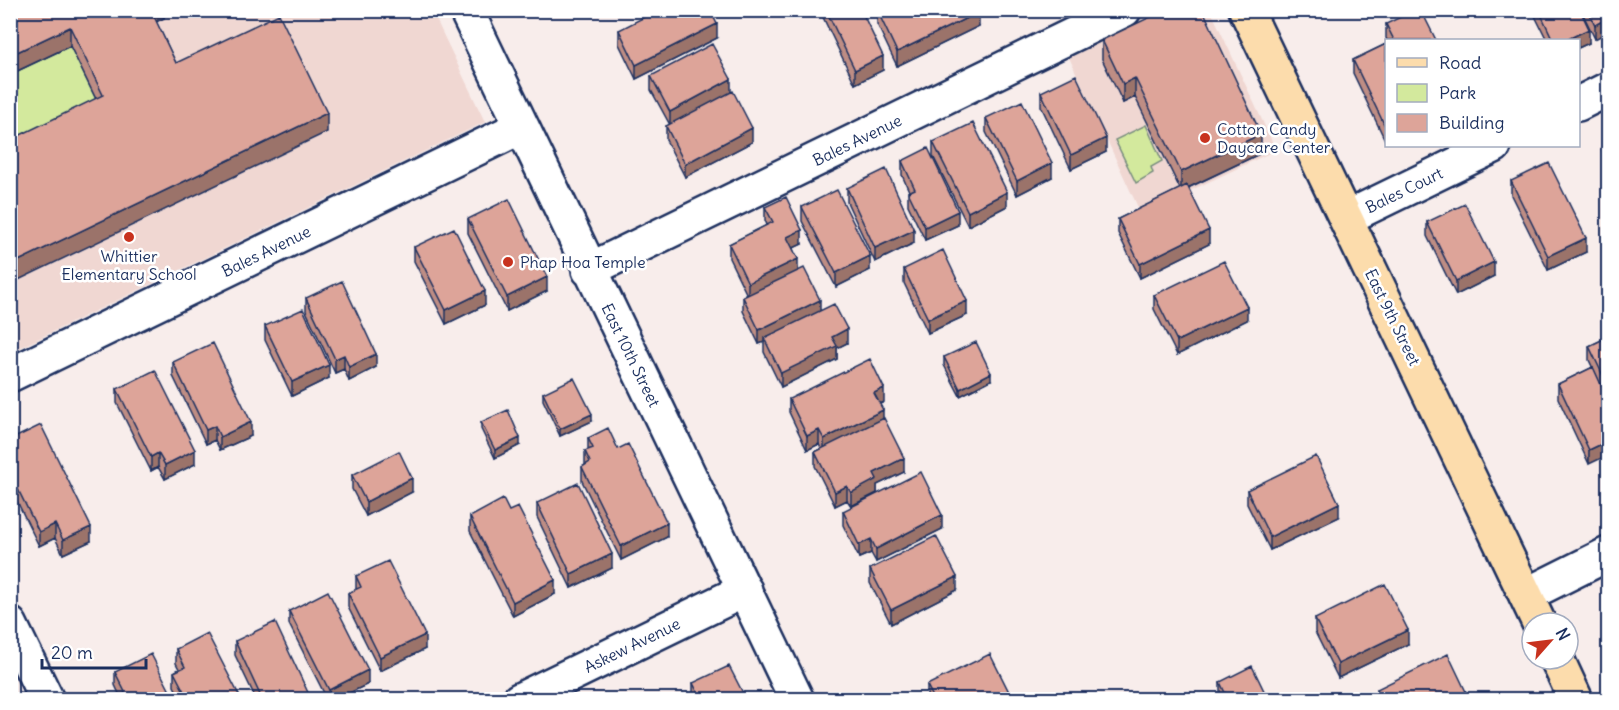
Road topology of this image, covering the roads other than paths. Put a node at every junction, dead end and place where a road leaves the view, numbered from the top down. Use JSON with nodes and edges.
{"nodes":[{"id":1,"x":466,"y":10,"type":"edge"},
{"id":2,"x":1124,"y":10,"type":"edge"},
{"id":3,"x":1246,"y":10,"type":"edge"},
{"id":4,"x":1608,"y":89,"type":"edge"},
{"id":5,"x":1580,"y":103,"type":"edge"},
{"id":6,"x":521,"y":127,"type":"junction"},
{"id":7,"x":1492,"y":147,"type":"edge"},
{"id":8,"x":1346,"y":218,"type":"junction"},
{"id":9,"x":590,"y":270,"type":"junction"},
{"id":10,"x":10,"y":375,"type":"edge"},
{"id":11,"x":1608,"y":554,"type":"edge"},
{"id":12,"x":745,"y":590,"type":"junction"},
{"id":13,"x":1533,"y":609,"type":"edge"},
{"id":14,"x":10,"y":624,"type":"edge"},
{"id":15,"x":1563,"y":671,"type":"edge"},
{"id":16,"x":47,"y":699,"type":"edge"},
{"id":17,"x":519,"y":699,"type":"edge"},
{"id":18,"x":797,"y":699,"type":"edge"},
{"id":19,"x":1576,"y":699,"type":"edge"}],
"edges":[{"from":1,"to":6,"type":"street","name":"East 10th Street"},
{"from":2,"to":9,"type":"street","name":"Bales Avenue"},
{"from":3,"to":8,"type":"main road","name":"East 9th Street"},
{"from":4,"to":5,"type":"street"},
{"from":6,"to":9,"type":"street","name":"East 10th Street"},
{"from":6,"to":10,"type":"street","name":"Bales Avenue"},
{"from":7,"to":8,"type":"street","name":"Bales Court"},
{"from":8,"to":13,"type":"main road","name":"East 9th Street"},
{"from":9,"to":12,"type":"street","name":"East 10th Street"},
{"from":11,"to":13,"type":"street"},
{"from":12,"to":17,"type":"street","name":"Askew Avenue"},
{"from":12,"to":18,"type":"street","name":"East 10th Street"},
{"from":14,"to":16,"type":"street"},
{"from":15,"to":19,"type":"main road"}]}
